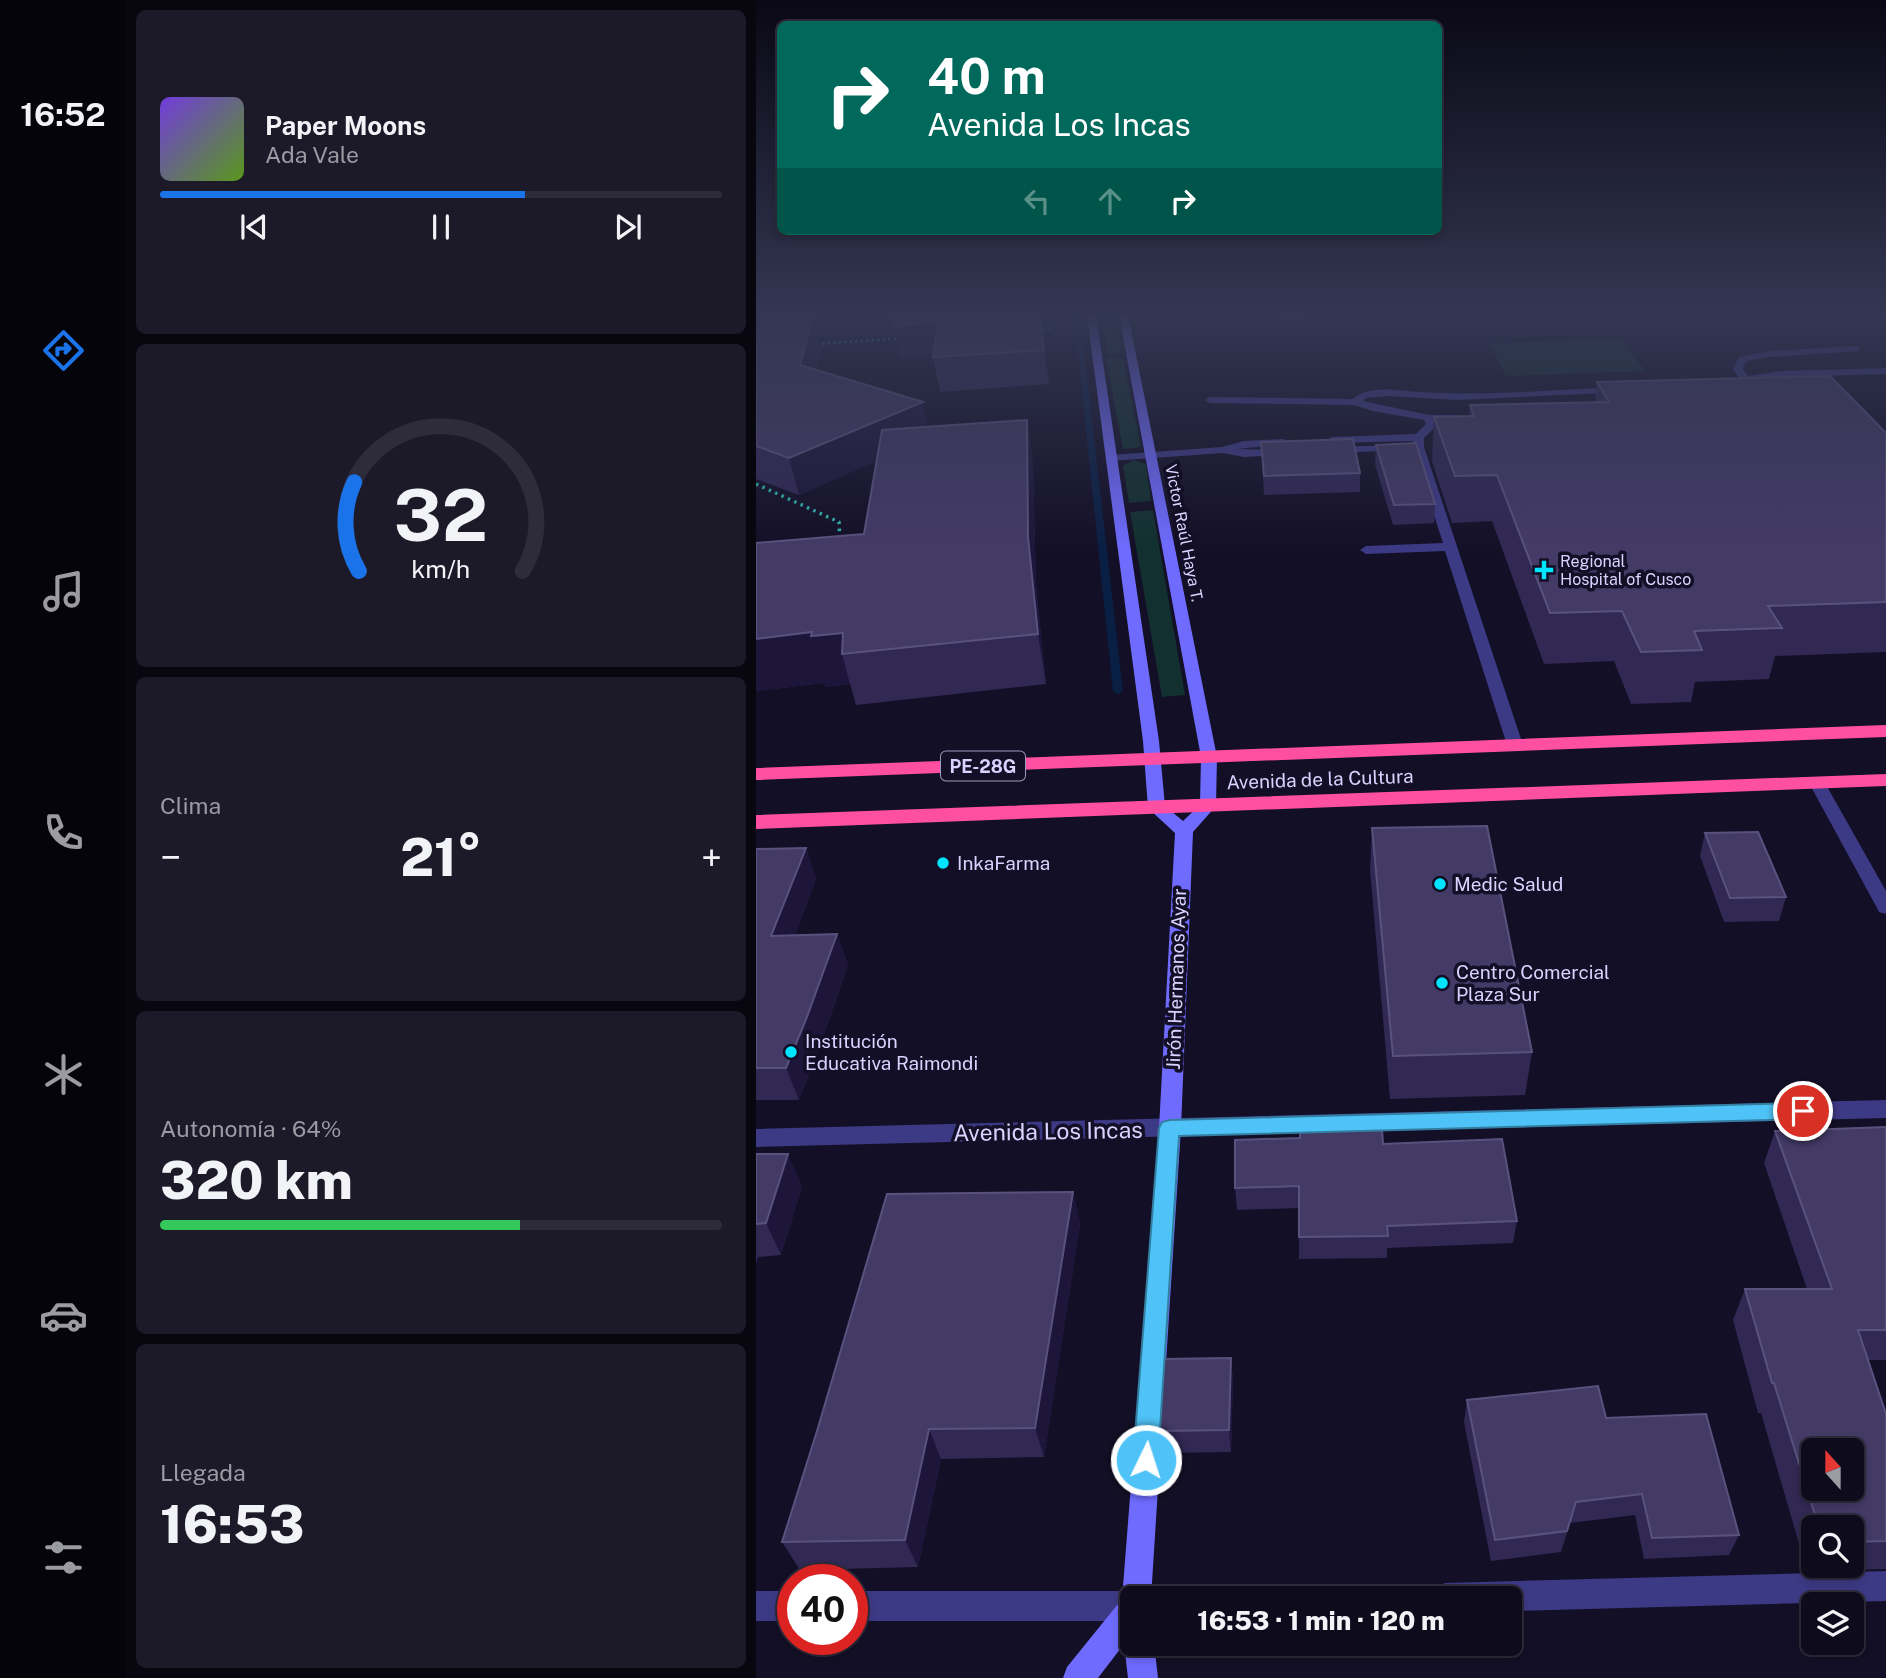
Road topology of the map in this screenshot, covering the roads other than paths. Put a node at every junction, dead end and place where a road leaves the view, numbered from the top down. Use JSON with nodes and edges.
{"nodes":[{"id":1,"x":1102,"y":393,"type":"edge"},
{"id":2,"x":1139,"y":393,"type":"edge"},
{"id":3,"x":1383,"y":393,"type":"edge"},
{"id":4,"x":1392,"y":393,"type":"edge"},
{"id":5,"x":1537,"y":393,"type":"edge"},
{"id":6,"x":1210,"y":400,"type":"dead end"},
{"id":7,"x":1356,"y":402,"type":"junction"},
{"id":8,"x":1470,"y":417,"type":"edge"},
{"id":9,"x":1428,"y":418,"type":"junction"},
{"id":10,"x":1422,"y":442,"type":"junction"},
{"id":11,"x":1325,"y":446,"type":"edge"},
{"id":12,"x":1298,"y":447,"type":"edge"},
{"id":13,"x":1151,"y":455,"type":"junction"},
{"id":14,"x":1111,"y":458,"type":"junction"},
{"id":15,"x":1448,"y":547,"type":"junction"},
{"id":16,"x":1366,"y":550,"type":"dead end"},
{"id":17,"x":1886,"y":731,"type":"edge"},
{"id":18,"x":1515,"y":745,"type":"junction"},
{"id":19,"x":1209,"y":757,"type":"junction"},
{"id":20,"x":1152,"y":760,"type":"junction"},
{"id":21,"x":756,"y":774,"type":"edge"},
{"id":22,"x":1886,"y":780,"type":"edge"},
{"id":23,"x":1817,"y":783,"type":"junction"},
{"id":24,"x":1208,"y":806,"type":"junction"},
{"id":25,"x":1157,"y":808,"type":"junction"},
{"id":26,"x":756,"y":822,"type":"edge"},
{"id":27,"x":1184,"y":831,"type":"junction"},
{"id":28,"x":1886,"y":908,"type":"edge"},
{"id":29,"x":1886,"y":1109,"type":"edge"},
{"id":30,"x":1170,"y":1128,"type":"junction"},
{"id":31,"x":756,"y":1138,"type":"edge"},
{"id":32,"x":1137,"y":1586,"type":"edge"},
{"id":33,"x":1886,"y":1586,"type":"edge"},
{"id":34,"x":1522,"y":1596,"type":"edge"},
{"id":35,"x":756,"y":1606,"type":"edge"},
{"id":36,"x":777,"y":1606,"type":"edge"},
{"id":37,"x":868,"y":1606,"type":"edge"},
{"id":38,"x":1120,"y":1608,"type":"edge"},
{"id":39,"x":1120,"y":1624,"type":"edge"},
{"id":40,"x":1140,"y":1656,"type":"edge"},
{"id":41,"x":1078,"y":1678,"type":"edge"},
{"id":42,"x":1143,"y":1678,"type":"edge"}],
"edges":[{"from":1,"to":14,"type":"street"},
{"from":2,"to":13,"type":"street","name":"Victor Raúl Haya T."},
{"from":3,"to":7,"type":"street"},
{"from":4,"to":5,"type":"street"},
{"from":6,"to":7,"type":"street"},
{"from":7,"to":9,"type":"street"},
{"from":8,"to":9,"type":"street"},
{"from":9,"to":10,"type":"street"},
{"from":10,"to":11,"type":"street"},
{"from":10,"to":15,"type":"street"},
{"from":12,"to":13,"type":"street"},
{"from":13,"to":14,"type":"street"},
{"from":13,"to":19,"type":"street","name":"Victor Raúl Haya T."},
{"from":14,"to":20,"type":"street"},
{"from":15,"to":16,"type":"street"},
{"from":15,"to":18,"type":"street"},
{"from":17,"to":18,"type":"highway","name":"Avenida de la Cultura"},
{"from":18,"to":19,"type":"highway","name":"Avenida de la Cultura"},
{"from":19,"to":20,"type":"highway","name":"Avenida de la Cultura","number":"PE-28G"},
{"from":19,"to":24,"type":"street","name":"Victor Raúl Haya T."},
{"from":20,"to":21,"type":"highway","name":"Avenida de la Cultura","number":"PE-28G"},
{"from":20,"to":25,"type":"street"},
{"from":22,"to":23,"type":"highway","name":"Avenida de la Cultura"},
{"from":23,"to":24,"type":"highway","name":"Avenida de la Cultura"},
{"from":23,"to":28,"type":"street"},
{"from":24,"to":25,"type":"highway","name":"Avenida de la Cultura"},
{"from":24,"to":27,"type":"street"},
{"from":25,"to":26,"type":"highway","name":"Avenida de la Cultura"},
{"from":25,"to":27,"type":"street"},
{"from":27,"to":30,"type":"street","name":"Jirón Hermanos Ayar"},
{"from":29,"to":30,"type":"street","name":"Avenida Los Incas"},
{"from":30,"to":31,"type":"street","name":"Avenida Los Incas"},
{"from":30,"to":32,"type":"street","name":"Jirón Hermanos Ayar"},
{"from":33,"to":34,"type":"street"},
{"from":35,"to":36,"type":"street"},
{"from":37,"to":38,"type":"street"},
{"from":39,"to":41,"type":"street"},
{"from":40,"to":42,"type":"street"}]}
